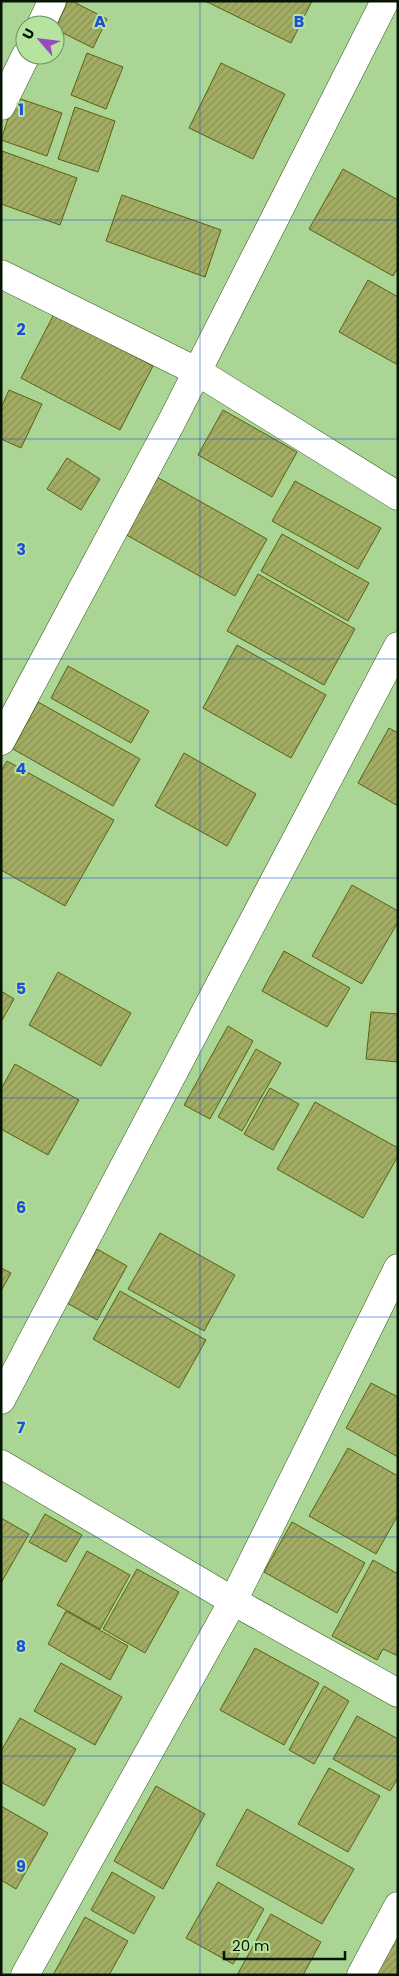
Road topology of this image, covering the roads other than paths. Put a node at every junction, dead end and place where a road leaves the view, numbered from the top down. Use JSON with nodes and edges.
{"nodes":[{"id":1,"x":52,"y":1,"type":"edge"},
{"id":2,"x":387,"y":6,"type":"edge"},
{"id":3,"x":46,"y":15,"type":"edge"},
{"id":4,"x":21,"y":65,"type":"edge"},
{"id":5,"x":1,"y":106,"type":"edge"},
{"id":6,"x":1,"y":274,"type":"edge"},
{"id":7,"x":198,"y":372,"type":"junction"},
{"id":8,"x":398,"y":496,"type":"edge"},
{"id":9,"x":398,"y":646,"type":"edge"},
{"id":10,"x":1,"y":741,"type":"edge"},
{"id":11,"x":398,"y":1268,"type":"edge"},
{"id":12,"x":1,"y":1400,"type":"edge"},
{"id":13,"x":1,"y":1464,"type":"edge"},
{"id":14,"x":233,"y":1601,"type":"junction"},
{"id":15,"x":398,"y":1693,"type":"edge"},
{"id":16,"x":398,"y":1906,"type":"edge"},
{"id":17,"x":25,"y":1975,"type":"edge"},
{"id":18,"x":361,"y":1975,"type":"edge"}],
"edges":[{"from":1,"to":3,"type":"street"},
{"from":2,"to":7,"type":"street"},
{"from":4,"to":5,"type":"street"},
{"from":6,"to":7,"type":"street"},
{"from":7,"to":8,"type":"street"},
{"from":7,"to":10,"type":"street"},
{"from":9,"to":12,"type":"street"},
{"from":11,"to":14,"type":"street"},
{"from":13,"to":14,"type":"street"},
{"from":14,"to":15,"type":"street"},
{"from":14,"to":17,"type":"street"},
{"from":16,"to":18,"type":"street"}]}
